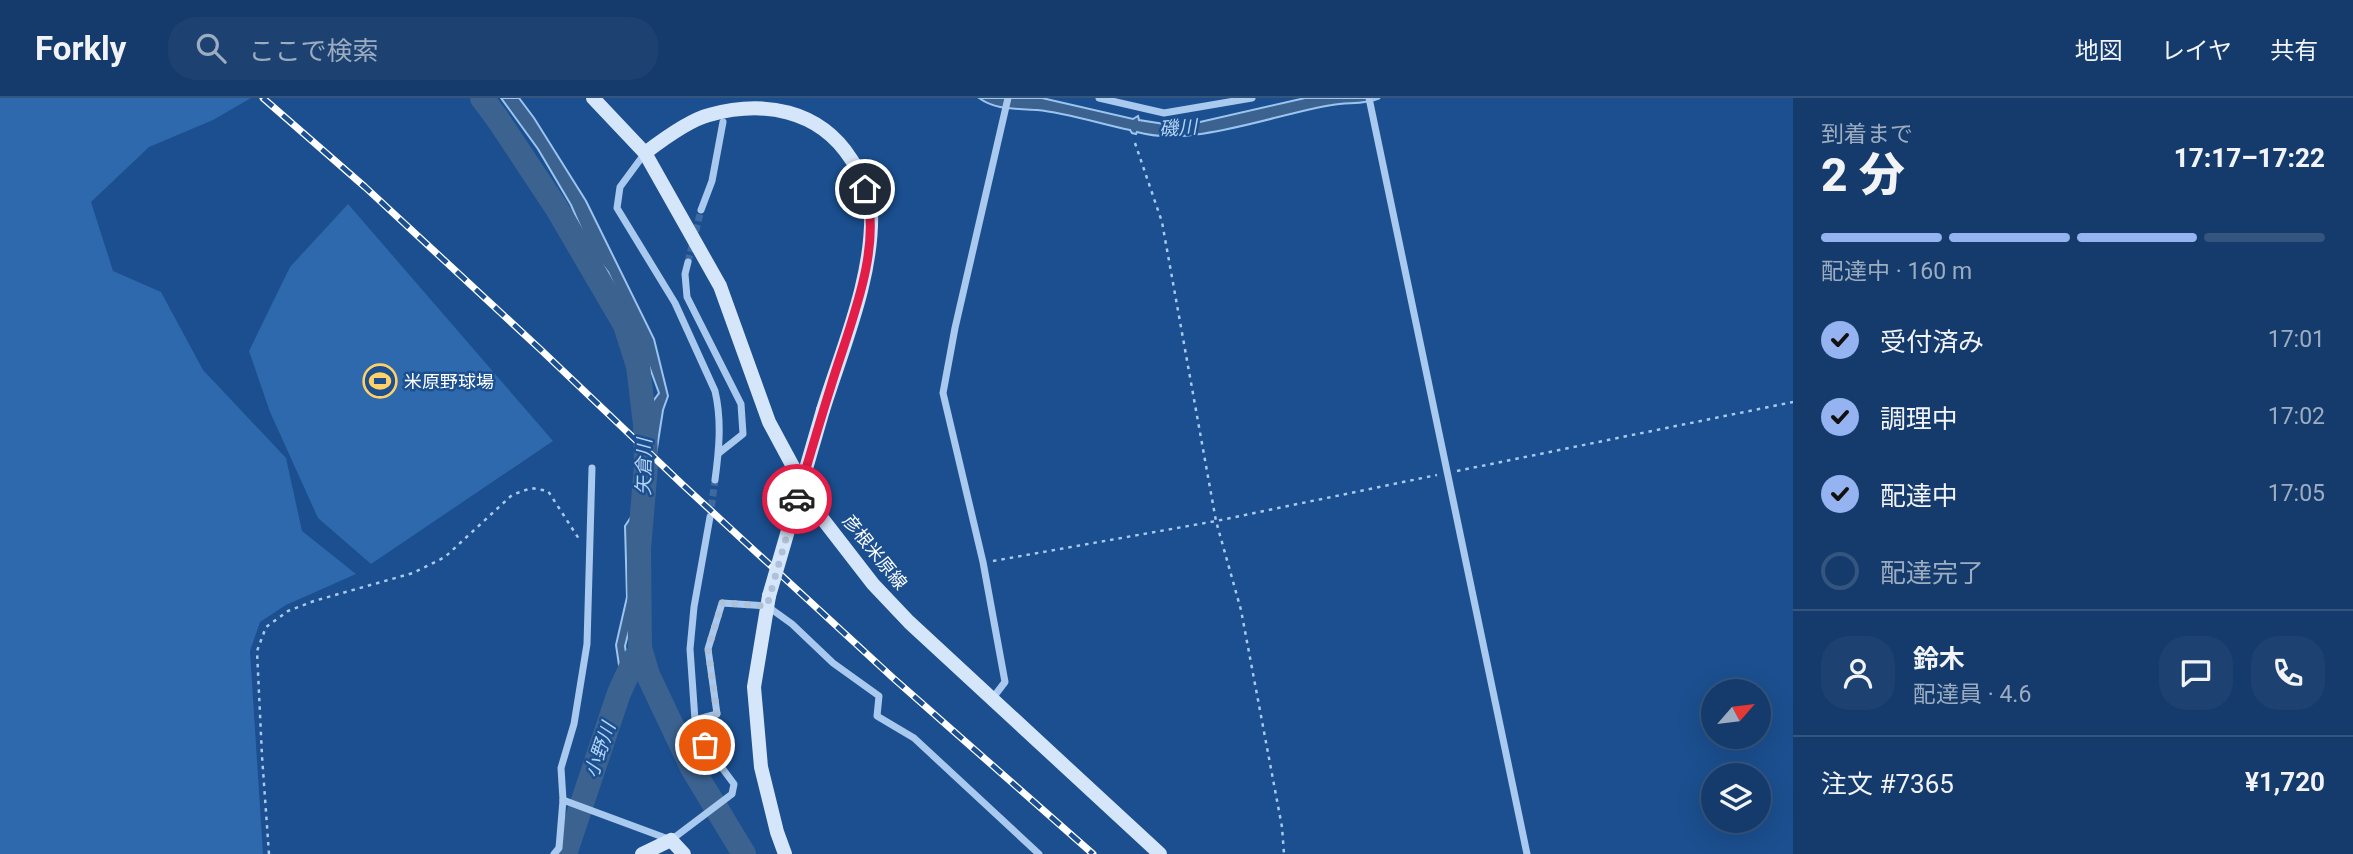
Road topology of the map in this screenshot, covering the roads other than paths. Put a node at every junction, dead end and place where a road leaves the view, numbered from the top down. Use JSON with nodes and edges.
{"nodes":[{"id":1,"x":593,"y":98,"type":"edge"},
{"id":2,"x":1008,"y":98,"type":"edge"},
{"id":3,"x":1100,"y":98,"type":"edge"},
{"id":4,"x":1252,"y":98,"type":"edge"},
{"id":5,"x":1369,"y":99,"type":"edge"},
{"id":6,"x":723,"y":122,"type":"dead end"},
{"id":7,"x":645,"y":153,"type":"junction"},
{"id":8,"x":702,"y":210,"type":"tunnel mouth"},
{"id":9,"x":688,"y":262,"type":"tunnel mouth"},
{"id":10,"x":719,"y":453,"type":"junction"},
{"id":11,"x":592,"y":468,"type":"dead end"},
{"id":12,"x":715,"y":480,"type":"tunnel mouth"},
{"id":13,"x":710,"y":517,"type":"tunnel mouth"},
{"id":14,"x":768,"y":601,"type":"junction"},
{"id":15,"x":992,"y":699,"type":"junction"},
{"id":16,"x":695,"y":720,"type":"junction"},
{"id":17,"x":563,"y":800,"type":"junction"},
{"id":18,"x":671,"y":839,"type":"junction"},
{"id":19,"x":554,"y":854,"type":"edge"},
{"id":20,"x":642,"y":854,"type":"edge"},
{"id":21,"x":684,"y":854,"type":"edge"},
{"id":22,"x":785,"y":854,"type":"edge"},
{"id":23,"x":1040,"y":854,"type":"edge"},
{"id":24,"x":1160,"y":854,"type":"edge"},
{"id":25,"x":1527,"y":854,"type":"edge"}],
"edges":[{"from":1,"to":7,"type":"street","name":"彦根米原線"},
{"from":2,"to":15,"type":"street"},
{"from":3,"to":4,"type":"street"},
{"from":5,"to":25,"type":"street"},
{"from":6,"to":8,"type":"street"},
{"from":7,"to":10,"type":"street"},
{"from":7,"to":14,"type":"street","bridge":true},
{"from":7,"to":15,"type":"street","name":"彦根米原線"},
{"from":9,"to":10,"type":"street"},
{"from":10,"to":12,"type":"street"},
{"from":11,"to":17,"type":"street"},
{"from":13,"to":16,"type":"street"},
{"from":14,"to":16,"type":"street"},
{"from":14,"to":22,"type":"street"},
{"from":14,"to":23,"type":"street"},
{"from":15,"to":24,"type":"street","name":"彦根米原線"},
{"from":16,"to":18,"type":"street"},
{"from":17,"to":18,"type":"street"},
{"from":17,"to":19,"type":"street"},
{"from":18,"to":20,"type":"street"},
{"from":18,"to":21,"type":"street"}]}
